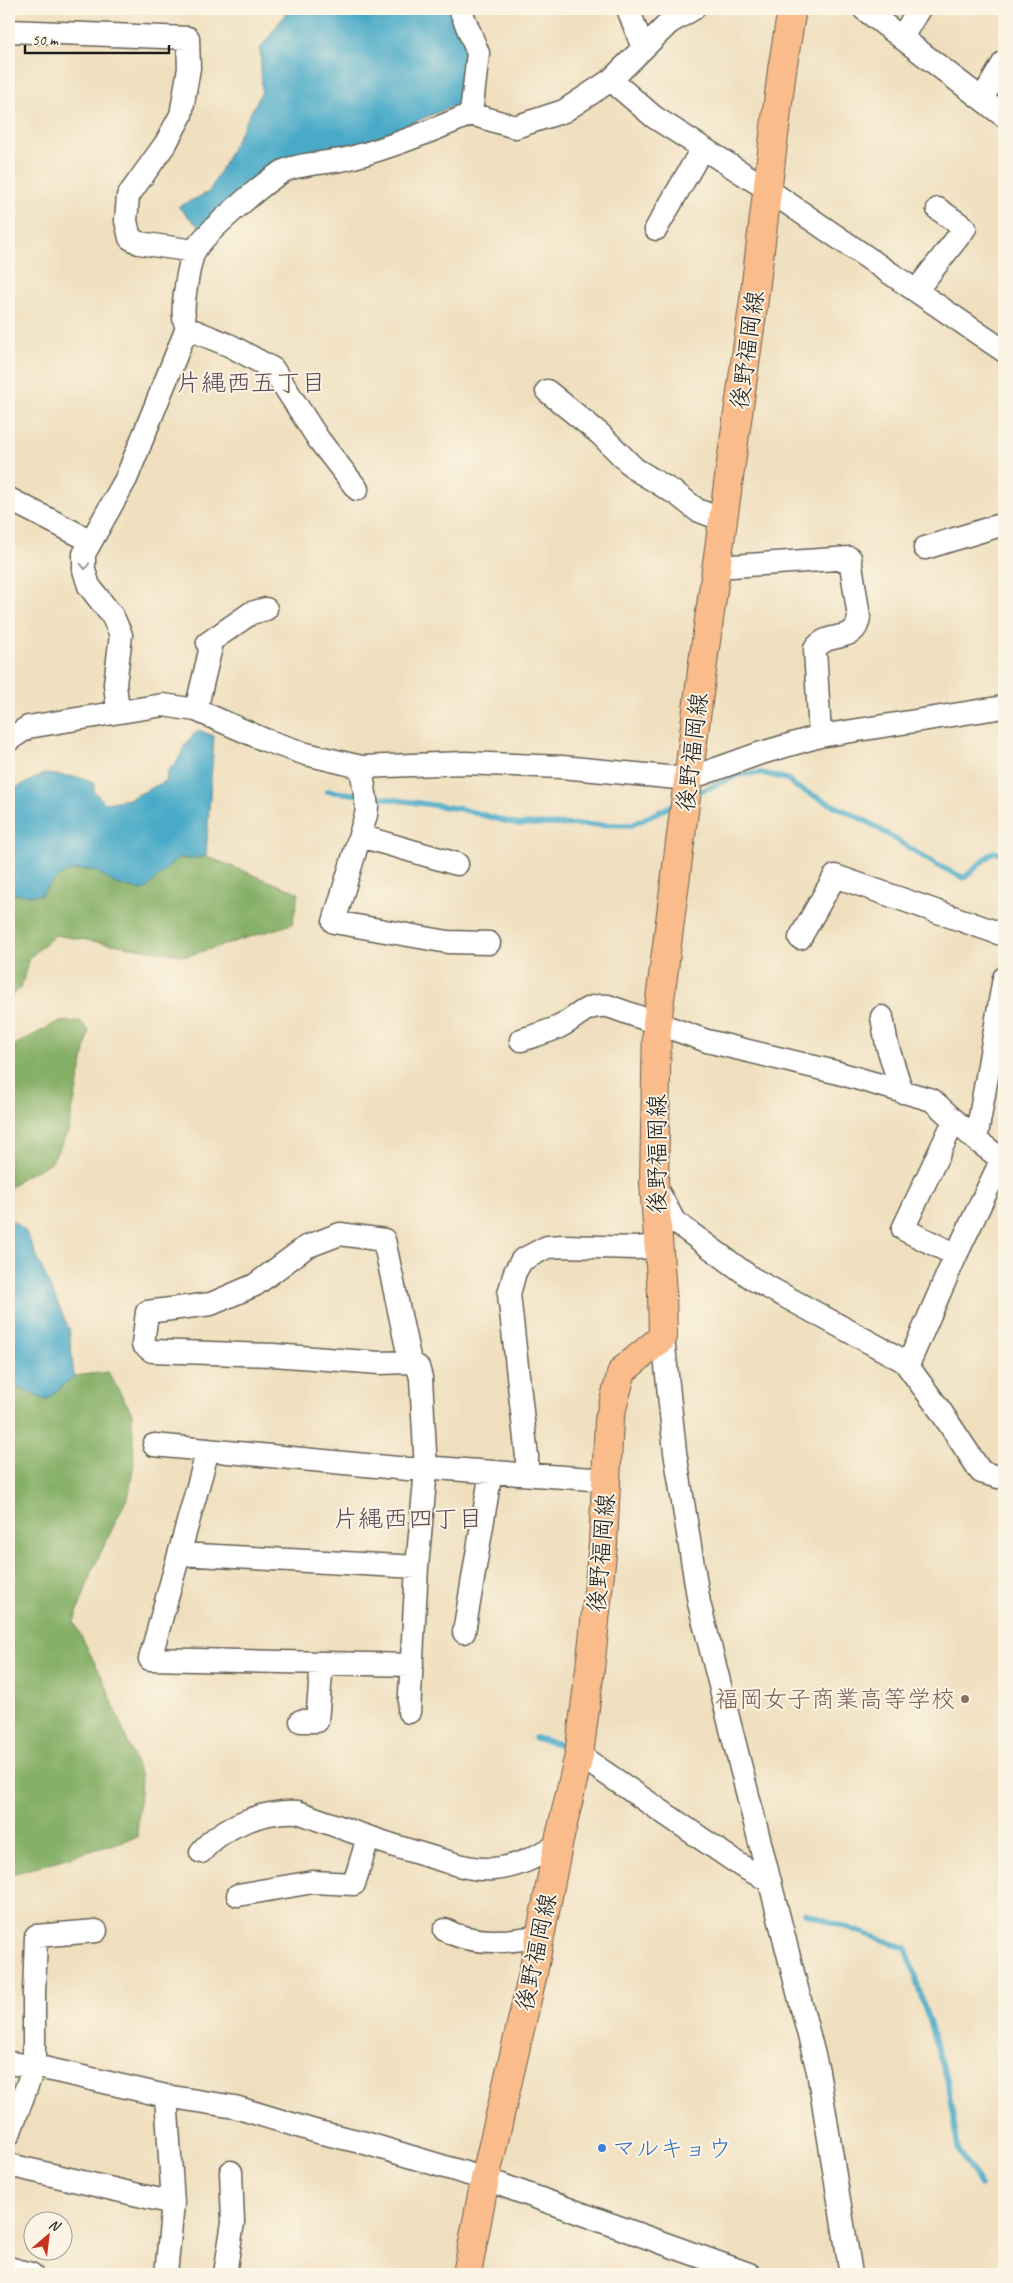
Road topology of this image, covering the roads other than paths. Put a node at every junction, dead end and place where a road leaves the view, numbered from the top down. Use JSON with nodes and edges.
{"nodes":[{"id":1,"x":460,"y":9,"type":"edge"},
{"id":2,"x":628,"y":9,"type":"edge"},
{"id":3,"x":692,"y":9,"type":"edge"},
{"id":4,"x":792,"y":9,"type":"edge"},
{"id":5,"x":864,"y":9,"type":"edge"},
{"id":6,"x":919,"y":9,"type":"edge"},
{"id":7,"x":9,"y":31,"type":"edge"},
{"id":8,"x":902,"y":37,"type":"junction"},
{"id":9,"x":643,"y":48,"type":"junction"},
{"id":10,"x":1004,"y":62,"type":"edge"},
{"id":11,"x":611,"y":80,"type":"junction"},
{"id":12,"x":982,"y":99,"type":"junction"},
{"id":13,"x":471,"y":114,"type":"junction"},
{"id":14,"x":1004,"y":116,"type":"edge"},
{"id":15,"x":702,"y":149,"type":"junction"},
{"id":16,"x":767,"y":189,"type":"junction"},
{"id":17,"x":938,"y":209,"type":"dead end"},
{"id":18,"x":656,"y":229,"type":"dead end"},
{"id":19,"x":194,"y":251,"type":"junction"},
{"id":20,"x":916,"y":291,"type":"junction"},
{"id":21,"x":187,"y":328,"type":"junction"},
{"id":22,"x":1001,"y":342,"type":"edge"},
{"id":23,"x":547,"y":390,"type":"dead end"},
{"id":24,"x":357,"y":489,"type":"dead end"},
{"id":25,"x":9,"y":499,"type":"edge"},
{"id":26,"x":723,"y":520,"type":"junction"},
{"id":27,"x":1004,"y":524,"type":"edge"},
{"id":28,"x":92,"y":541,"type":"junction"},
{"id":29,"x":925,"y":548,"type":"dead end"},
{"id":30,"x":717,"y":567,"type":"junction"},
{"id":31,"x":266,"y":609,"type":"dead end"},
{"id":32,"x":1004,"y":707,"type":"edge"},
{"id":33,"x":196,"y":710,"type":"junction"},
{"id":34,"x":118,"y":711,"type":"junction"},
{"id":35,"x":820,"y":736,"type":"junction"},
{"id":36,"x":9,"y":740,"type":"edge"},
{"id":37,"x":361,"y":767,"type":"junction"},
{"id":38,"x":688,"y":779,"type":"junction"},
{"id":39,"x":360,"y":836,"type":"junction"},
{"id":40,"x":457,"y":864,"type":"dead end"},
{"id":41,"x":1004,"y":935,"type":"edge"},
{"id":42,"x":800,"y":938,"type":"dead end"},
{"id":43,"x":489,"y":943,"type":"dead end"},
{"id":44,"x":1004,"y":978,"type":"edge"},
{"id":45,"x":882,"y":1016,"type":"dead end"},
{"id":46,"x":657,"y":1023,"type":"junction"},
{"id":47,"x":521,"y":1040,"type":"dead end"},
{"id":48,"x":902,"y":1092,"type":"junction"},
{"id":49,"x":954,"y":1121,"type":"junction"},
{"id":50,"x":976,"y":1140,"type":"junction"},
{"id":51,"x":1003,"y":1160,"type":"edge"},
{"id":52,"x":654,"y":1182,"type":"junction"},
{"id":53,"x":659,"y":1246,"type":"junction"},
{"id":54,"x":956,"y":1255,"type":"junction"},
{"id":55,"x":663,"y":1337,"type":"junction"},
{"id":56,"x":410,"y":1362,"type":"junction"},
{"id":57,"x":906,"y":1364,"type":"junction"},
{"id":58,"x":154,"y":1445,"type":"dead end"},
{"id":59,"x":208,"y":1450,"type":"junction"},
{"id":60,"x":426,"y":1470,"type":"junction"},
{"id":61,"x":492,"y":1472,"type":"junction"},
{"id":62,"x":527,"y":1474,"type":"junction"},
{"id":63,"x":1004,"y":1476,"type":"edge"},
{"id":64,"x":607,"y":1480,"type":"junction"},
{"id":65,"x":179,"y":1554,"type":"junction"},
{"id":66,"x":417,"y":1567,"type":"junction"},
{"id":67,"x":464,"y":1632,"type":"dead end"},
{"id":68,"x":322,"y":1663,"type":"junction"},
{"id":69,"x":412,"y":1665,"type":"junction"},
{"id":70,"x":409,"y":1712,"type":"dead end"},
{"id":71,"x":317,"y":1721,"type":"dead end"},
{"id":72,"x":579,"y":1755,"type":"junction"},
{"id":73,"x":368,"y":1838,"type":"junction"},
{"id":74,"x":558,"y":1845,"type":"junction"},
{"id":75,"x":201,"y":1852,"type":"dead end"},
{"id":76,"x":770,"y":1881,"type":"junction"},
{"id":77,"x":238,"y":1895,"type":"dead end"},
{"id":78,"x":445,"y":1930,"type":"dead end"},
{"id":79,"x":96,"y":1931,"type":"dead end"},
{"id":80,"x":540,"y":1936,"type":"junction"},
{"id":81,"x":9,"y":2063,"type":"edge"},
{"id":82,"x":34,"y":2067,"type":"junction"},
{"id":83,"x":166,"y":2096,"type":"junction"},
{"id":84,"x":9,"y":2134,"type":"edge"},
{"id":85,"x":9,"y":2165,"type":"edge"},
{"id":86,"x":231,"y":2172,"type":"dead end"},
{"id":87,"x":485,"y":2179,"type":"junction"},
{"id":88,"x":173,"y":2203,"type":"junction"},
{"id":89,"x":9,"y":2268,"type":"edge"},
{"id":90,"x":31,"y":2274,"type":"edge"},
{"id":91,"x":166,"y":2274,"type":"edge"},
{"id":92,"x":225,"y":2274,"type":"edge"},
{"id":93,"x":467,"y":2274,"type":"edge"},
{"id":94,"x":749,"y":2274,"type":"edge"},
{"id":95,"x":851,"y":2274,"type":"edge"}],
"edges":[{"from":1,"to":13,"type":"street"},
{"from":2,"to":9,"type":"street"},
{"from":3,"to":9,"type":"street"},
{"from":4,"to":16,"type":"main road","name":"後野福岡線"},
{"from":5,"to":8,"type":"street"},
{"from":6,"to":8,"type":"street"},
{"from":7,"to":19,"type":"street"},
{"from":8,"to":12,"type":"street"},
{"from":9,"to":11,"type":"street"},
{"from":10,"to":12,"type":"street"},
{"from":11,"to":13,"type":"street"},
{"from":11,"to":15,"type":"street"},
{"from":12,"to":14,"type":"street"},
{"from":13,"to":19,"type":"street"},
{"from":15,"to":16,"type":"street"},
{"from":15,"to":18,"type":"street"},
{"from":16,"to":20,"type":"street"},
{"from":16,"to":26,"type":"main road","name":"後野福岡線"},
{"from":17,"to":20,"type":"street"},
{"from":19,"to":21,"type":"street"},
{"from":20,"to":22,"type":"street"},
{"from":21,"to":24,"type":"street"},
{"from":21,"to":28,"type":"street"},
{"from":23,"to":26,"type":"street"},
{"from":25,"to":28,"type":"street"},
{"from":26,"to":30,"type":"main road","name":"後野福岡線"},
{"from":27,"to":29,"type":"street"},
{"from":28,"to":34,"type":"street","one_way":true},
{"from":30,"to":35,"type":"street"},
{"from":30,"to":38,"type":"main road","name":"後野福岡線"},
{"from":31,"to":33,"type":"street"},
{"from":32,"to":35,"type":"street"},
{"from":33,"to":34,"type":"street"},
{"from":33,"to":37,"type":"street"},
{"from":34,"to":36,"type":"street"},
{"from":35,"to":38,"type":"street"},
{"from":37,"to":38,"type":"street"},
{"from":37,"to":39,"type":"street"},
{"from":38,"to":46,"type":"main road","name":"後野福岡線"},
{"from":39,"to":40,"type":"street"},
{"from":39,"to":43,"type":"street"},
{"from":41,"to":42,"type":"street"},
{"from":44,"to":50,"type":"street"},
{"from":45,"to":48,"type":"street"},
{"from":46,"to":47,"type":"street"},
{"from":46,"to":48,"type":"street"},
{"from":46,"to":52,"type":"main road","name":"後野福岡線"},
{"from":48,"to":49,"type":"street"},
{"from":49,"to":50,"type":"street"},
{"from":49,"to":54,"type":"street"},
{"from":50,"to":51,"type":"street"},
{"from":51,"to":54,"type":"street"},
{"from":52,"to":53,"type":"main road","name":"後野福岡線"},
{"from":52,"to":57,"type":"street"},
{"from":53,"to":55,"type":"main road","name":"後野福岡線"},
{"from":53,"to":62,"type":"street"},
{"from":54,"to":57,"type":"street"},
{"from":55,"to":64,"type":"main road","name":"後野福岡線"},
{"from":55,"to":76,"type":"street"},
{"from":56,"to":56,"type":"street"},
{"from":56,"to":60,"type":"street"},
{"from":57,"to":63,"type":"street"},
{"from":58,"to":59,"type":"street"},
{"from":59,"to":60,"type":"street"},
{"from":59,"to":65,"type":"street"},
{"from":60,"to":61,"type":"street"},
{"from":60,"to":66,"type":"street"},
{"from":61,"to":62,"type":"street"},
{"from":61,"to":67,"type":"street"},
{"from":62,"to":64,"type":"street"},
{"from":64,"to":72,"type":"main road","name":"後野福岡線"},
{"from":65,"to":66,"type":"street"},
{"from":65,"to":68,"type":"street"},
{"from":66,"to":69,"type":"street"},
{"from":68,"to":69,"type":"street"},
{"from":68,"to":71,"type":"street"},
{"from":69,"to":70,"type":"street"},
{"from":72,"to":74,"type":"main road","name":"後野福岡線"},
{"from":72,"to":76,"type":"street"},
{"from":73,"to":74,"type":"street"},
{"from":73,"to":75,"type":"street"},
{"from":73,"to":77,"type":"street"},
{"from":74,"to":80,"type":"main road","name":"後野福岡線"},
{"from":76,"to":95,"type":"street"},
{"from":78,"to":80,"type":"street"},
{"from":79,"to":82,"type":"street"},
{"from":80,"to":87,"type":"main road","name":"後野福岡線"},
{"from":81,"to":82,"type":"street"},
{"from":82,"to":83,"type":"street"},
{"from":82,"to":84,"type":"street"},
{"from":83,"to":87,"type":"street"},
{"from":83,"to":88,"type":"street"},
{"from":85,"to":88,"type":"street"},
{"from":86,"to":92,"type":"street"},
{"from":87,"to":93,"type":"main road","name":"後野福岡線"},
{"from":87,"to":94,"type":"street"},
{"from":88,"to":91,"type":"street"},
{"from":89,"to":90,"type":"street"}]}
